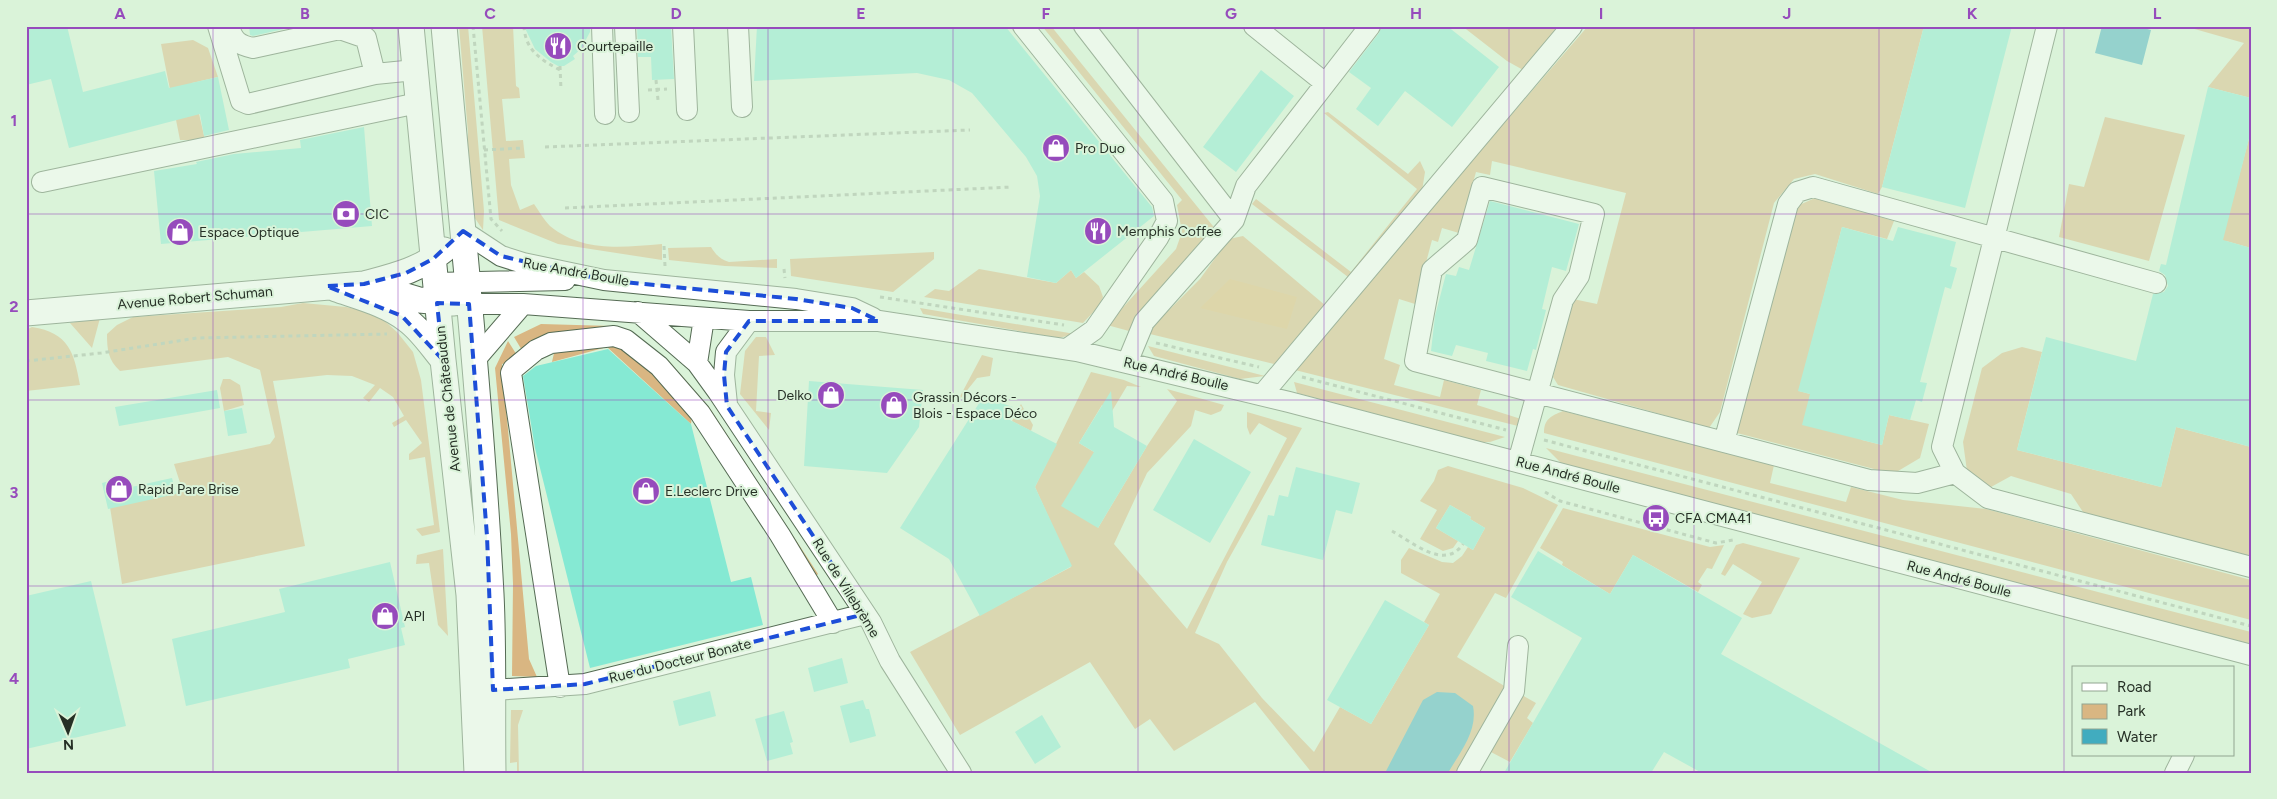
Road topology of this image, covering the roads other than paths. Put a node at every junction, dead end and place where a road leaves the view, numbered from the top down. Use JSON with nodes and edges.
{"nodes":[{"id":1,"x":218,"y":26,"type":"edge"},
{"id":2,"x":229,"y":26,"type":"edge"},
{"id":3,"x":411,"y":26,"type":"edge"},
{"id":4,"x":444,"y":26,"type":"edge"},
{"id":5,"x":602,"y":26,"type":"edge"},
{"id":6,"x":625,"y":26,"type":"edge"},
{"id":7,"x":683,"y":26,"type":"edge"},
{"id":8,"x":738,"y":26,"type":"edge"},
{"id":9,"x":1023,"y":26,"type":"edge"},
{"id":10,"x":1084,"y":26,"type":"edge"},
{"id":11,"x":1254,"y":26,"type":"edge"},
{"id":12,"x":1370,"y":26,"type":"edge"},
{"id":13,"x":1572,"y":26,"type":"edge"},
{"id":14,"x":2047,"y":26,"type":"edge"},
{"id":15,"x":415,"y":70,"type":"junction"},
{"id":16,"x":375,"y":74,"type":"junction"},
{"id":17,"x":1325,"y":84,"type":"junction"},
{"id":18,"x":418,"y":103,"type":"junction"},
{"id":19,"x":742,"y":107,"type":"dead end"},
{"id":20,"x":687,"y":110,"type":"dead end"},
{"id":21,"x":629,"y":112,"type":"dead end"},
{"id":22,"x":605,"y":114,"type":"dead end"},
{"id":23,"x":42,"y":182,"type":"dead end"},
{"id":24,"x":1234,"y":220,"type":"junction"},
{"id":25,"x":463,"y":231,"type":"junction"},
{"id":26,"x":1995,"y":236,"type":"junction"},
{"id":27,"x":604,"y":280,"type":"junction"},
{"id":28,"x":435,"y":282,"type":"junction"},
{"id":29,"x":2156,"y":283,"type":"dead end"},
{"id":30,"x":364,"y":284,"type":"junction"},
{"id":31,"x":326,"y":286,"type":"junction"},
{"id":32,"x":697,"y":289,"type":"junction"},
{"id":33,"x":468,"y":293,"type":"junction"},
{"id":34,"x":796,"y":299,"type":"junction"},
{"id":35,"x":523,"y":304,"type":"junction"},
{"id":36,"x":638,"y":312,"type":"junction"},
{"id":37,"x":26,"y":314,"type":"edge"},
{"id":38,"x":711,"y":316,"type":"junction"},
{"id":39,"x":749,"y":321,"type":"junction"},
{"id":40,"x":879,"y":321,"type":"junction"},
{"id":41,"x":1066,"y":349,"type":"junction"},
{"id":42,"x":726,"y":352,"type":"junction"},
{"id":43,"x":443,"y":360,"type":"junction"},
{"id":44,"x":474,"y":361,"type":"junction"},
{"id":45,"x":696,"y":362,"type":"junction"},
{"id":46,"x":1127,"y":363,"type":"junction"},
{"id":47,"x":1537,"y":394,"type":"junction"},
{"id":48,"x":1262,"y":395,"type":"junction"},
{"id":49,"x":727,"y":406,"type":"junction"},
{"id":50,"x":1724,"y":442,"type":"junction"},
{"id":51,"x":1518,"y":462,"type":"junction"},
{"id":52,"x":1955,"y":473,"type":"junction"},
{"id":53,"x":2251,"y":567,"type":"edge"},
{"id":54,"x":865,"y":614,"type":"junction"},
{"id":55,"x":833,"y":622,"type":"junction"},
{"id":56,"x":1518,"y":646,"type":"dead end"},
{"id":57,"x":2241,"y":659,"type":"edge"},
{"id":58,"x":560,"y":687,"type":"junction"},
{"id":59,"x":493,"y":690,"type":"junction"},
{"id":60,"x":2183,"y":756,"type":"edge"},
{"id":61,"x":476,"y":773,"type":"edge"},
{"id":62,"x":493,"y":773,"type":"edge"},
{"id":63,"x":960,"y":773,"type":"edge"},
{"id":64,"x":1467,"y":773,"type":"edge"},
{"id":65,"x":2174,"y":773,"type":"edge"}],
"edges":[{"from":1,"to":16,"type":"street"},
{"from":2,"to":16,"type":"street"},
{"from":3,"to":15,"type":"main road","name":"Avenue de Châteaudun"},
{"from":4,"to":25,"type":"main road","name":"Avenue de Châteaudun"},
{"from":5,"to":22,"type":"street"},
{"from":6,"to":21,"type":"street"},
{"from":7,"to":20,"type":"street"},
{"from":8,"to":19,"type":"street"},
{"from":9,"to":41,"type":"street"},
{"from":10,"to":24,"type":"street"},
{"from":11,"to":17,"type":"street"},
{"from":12,"to":17,"type":"street"},
{"from":13,"to":48,"type":"street"},
{"from":14,"to":26,"type":"street"},
{"from":15,"to":16,"type":"street"},
{"from":15,"to":18,"type":"main road","name":"Avenue de Châteaudun"},
{"from":17,"to":24,"type":"street"},
{"from":18,"to":23,"type":"street"},
{"from":18,"to":28,"type":"main road","name":"Avenue de Châteaudun"},
{"from":24,"to":46,"type":"street"},
{"from":25,"to":27,"type":"street","name":"Rue André Boulle"},
{"from":25,"to":28,"type":"main road","name":"Avenue Robert Schuman"},
{"from":25,"to":33,"type":"main road","name":"Avenue de Châteaudun"},
{"from":26,"to":29,"type":"street"},
{"from":26,"to":50,"type":"street"},
{"from":26,"to":52,"type":"street"},
{"from":27,"to":32,"type":"street","name":"Rue André Boulle"},
{"from":27,"to":33,"type":"street"},
{"from":28,"to":30,"type":"main road","name":"Avenue Robert Schuman"},
{"from":28,"to":30,"type":"main road","name":"Avenue Robert Schuman"},
{"from":28,"to":33,"type":"main road","name":"Avenue Robert Schuman"},
{"from":28,"to":43,"type":"main road","name":"Avenue de Châteaudun"},
{"from":30,"to":31,"type":"main road","name":"Avenue Robert Schuman"},
{"from":31,"to":37,"type":"main road","name":"Avenue Robert Schuman"},
{"from":31,"to":43,"type":"main road"},
{"from":32,"to":34,"type":"street","name":"Rue André Boulle"},
{"from":32,"to":38,"type":"street"},
{"from":33,"to":35,"type":"street","name":"Rue André Boulle"},
{"from":33,"to":44,"type":"main road","name":"Avenue de Châteaudun"},
{"from":34,"to":38,"type":"street","name":"Rue André Boulle"},
{"from":34,"to":40,"type":"street","name":"Rue André Boulle"},
{"from":35,"to":36,"type":"street","name":"Rue André Boulle"},
{"from":35,"to":44,"type":"street"},
{"from":36,"to":38,"type":"street","name":"Rue André Boulle"},
{"from":36,"to":45,"type":"street","name":"Rue de Villebrème"},
{"from":38,"to":39,"type":"street","name":"Rue André Boulle"},
{"from":38,"to":42,"type":"street","name":"Rue de Villebrème"},
{"from":38,"to":45,"type":"street"},
{"from":39,"to":40,"type":"street","name":"Rue André Boulle"},
{"from":39,"to":42,"type":"street"},
{"from":40,"to":41,"type":"street","name":"Rue André Boulle"},
{"from":41,"to":46,"type":"street","name":"Rue André Boulle"},
{"from":42,"to":49,"type":"street","name":"Rue de Villebrème"},
{"from":43,"to":61,"type":"main road","name":"Avenue de Châteaudun"},
{"from":44,"to":59,"type":"main road","name":"Avenue de Châteaudun"},
{"from":45,"to":49,"type":"street","name":"Rue de Villebrème"},
{"from":46,"to":48,"type":"street","name":"Rue André Boulle"},
{"from":47,"to":47,"type":"street"},
{"from":47,"to":50,"type":"street"},
{"from":47,"to":51,"type":"street"},
{"from":48,"to":51,"type":"street","name":"Rue André Boulle"},
{"from":49,"to":54,"type":"street","name":"Rue de Villebrème"},
{"from":50,"to":52,"type":"street"},
{"from":51,"to":57,"type":"street","name":"Rue André Boulle"},
{"from":52,"to":53,"type":"street"},
{"from":54,"to":55,"type":"street","name":"Rue du Docteur Bonate"},
{"from":54,"to":63,"type":"street","name":"Rue de Villebrème"},
{"from":55,"to":58,"type":"street","name":"Rue du Docteur Bonate"},
{"from":55,"to":58,"type":"street"},
{"from":56,"to":64,"type":"street"},
{"from":58,"to":59,"type":"street","name":"Rue du Docteur Bonate"},
{"from":59,"to":62,"type":"main road","name":"Avenue de Châteaudun"},
{"from":60,"to":65,"type":"street"}]}
